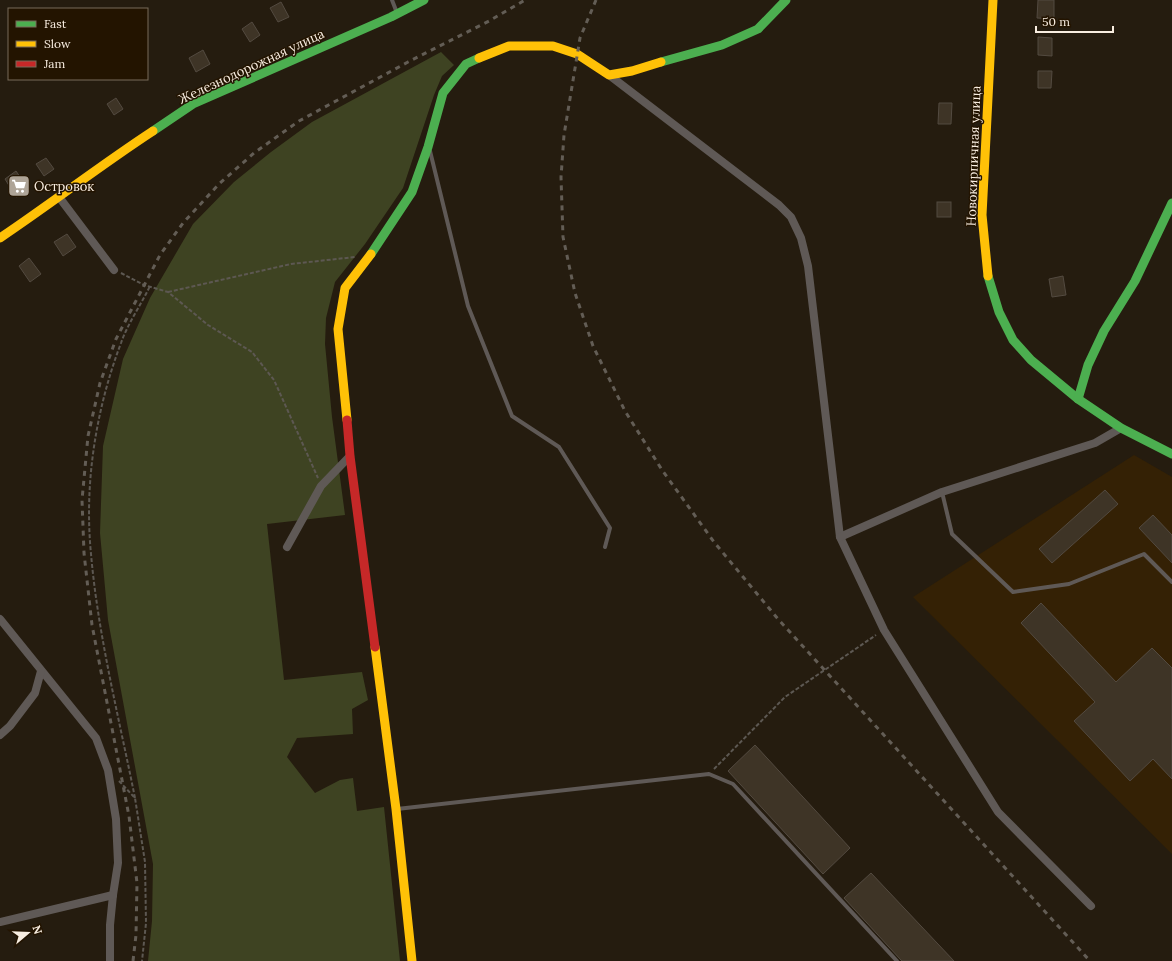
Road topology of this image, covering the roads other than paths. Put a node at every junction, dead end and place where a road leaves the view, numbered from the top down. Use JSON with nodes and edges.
{"nodes":[{"id":1,"x":392,"y":0,"type":"edge"},
{"id":2,"x":424,"y":0,"type":"edge"},
{"id":3,"x":786,"y":0,"type":"edge"},
{"id":4,"x":993,"y":0,"type":"edge"},
{"id":5,"x":397,"y":13,"type":"junction"},
{"id":6,"x":609,"y":75,"type":"junction"},
{"id":7,"x":428,"y":147,"type":"junction"},
{"id":8,"x":59,"y":197,"type":"junction"},
{"id":9,"x":1172,"y":203,"type":"edge"},
{"id":10,"x":0,"y":238,"type":"edge"},
{"id":11,"x":114,"y":270,"type":"road end"},
{"id":12,"x":1078,"y":399,"type":"junction"},
{"id":13,"x":1121,"y":428,"type":"junction"},
{"id":14,"x":1172,"y":454,"type":"edge"},
{"id":15,"x":350,"y":456,"type":"junction"},
{"id":16,"x":942,"y":492,"type":"junction"},
{"id":17,"x":840,"y":537,"type":"junction"},
{"id":18,"x":287,"y":547,"type":"dead end"},
{"id":19,"x":605,"y":547,"type":"dead end"},
{"id":20,"x":1172,"y":582,"type":"edge"},
{"id":21,"x":0,"y":619,"type":"edge"},
{"id":22,"x":41,"y":670,"type":"junction"},
{"id":23,"x":0,"y":735,"type":"edge"},
{"id":24,"x":396,"y":809,"type":"junction"},
{"id":25,"x":113,"y":894,"type":"junction"},
{"id":26,"x":1091,"y":906,"type":"dead end"},
{"id":27,"x":0,"y":922,"type":"edge"},
{"id":28,"x":110,"y":961,"type":"edge"},
{"id":29,"x":412,"y":961,"type":"edge"},
{"id":30,"x":897,"y":961,"type":"edge"}],
"edges":[{"from":1,"to":5,"type":"lane"},
{"from":2,"to":5,"type":"street","name":"Железнодорожная улица"},
{"from":3,"to":6,"type":"street"},
{"from":4,"to":12,"type":"street","name":"Новокирпичная улица"},
{"from":5,"to":8,"type":"street","name":"Железнодорожная улица"},
{"from":6,"to":7,"type":"street"},
{"from":6,"to":17,"type":"street"},
{"from":7,"to":15,"type":"street"},
{"from":7,"to":19,"type":"lane"},
{"from":8,"to":10,"type":"street","name":"Железнодорожная улица"},
{"from":8,"to":11,"type":"street"},
{"from":9,"to":12,"type":"street"},
{"from":12,"to":13,"type":"street","name":"Новокирпичная улица"},
{"from":13,"to":14,"type":"street","name":"Новокирпичная улица"},
{"from":13,"to":16,"type":"street"},
{"from":15,"to":18,"type":"street"},
{"from":15,"to":24,"type":"street"},
{"from":16,"to":17,"type":"street"},
{"from":16,"to":20,"type":"lane"},
{"from":17,"to":26,"type":"street"},
{"from":21,"to":22,"type":"street"},
{"from":22,"to":23,"type":"street"},
{"from":22,"to":25,"type":"street"},
{"from":24,"to":29,"type":"street"},
{"from":24,"to":30,"type":"lane"},
{"from":25,"to":27,"type":"street"},
{"from":25,"to":28,"type":"street"}]}
